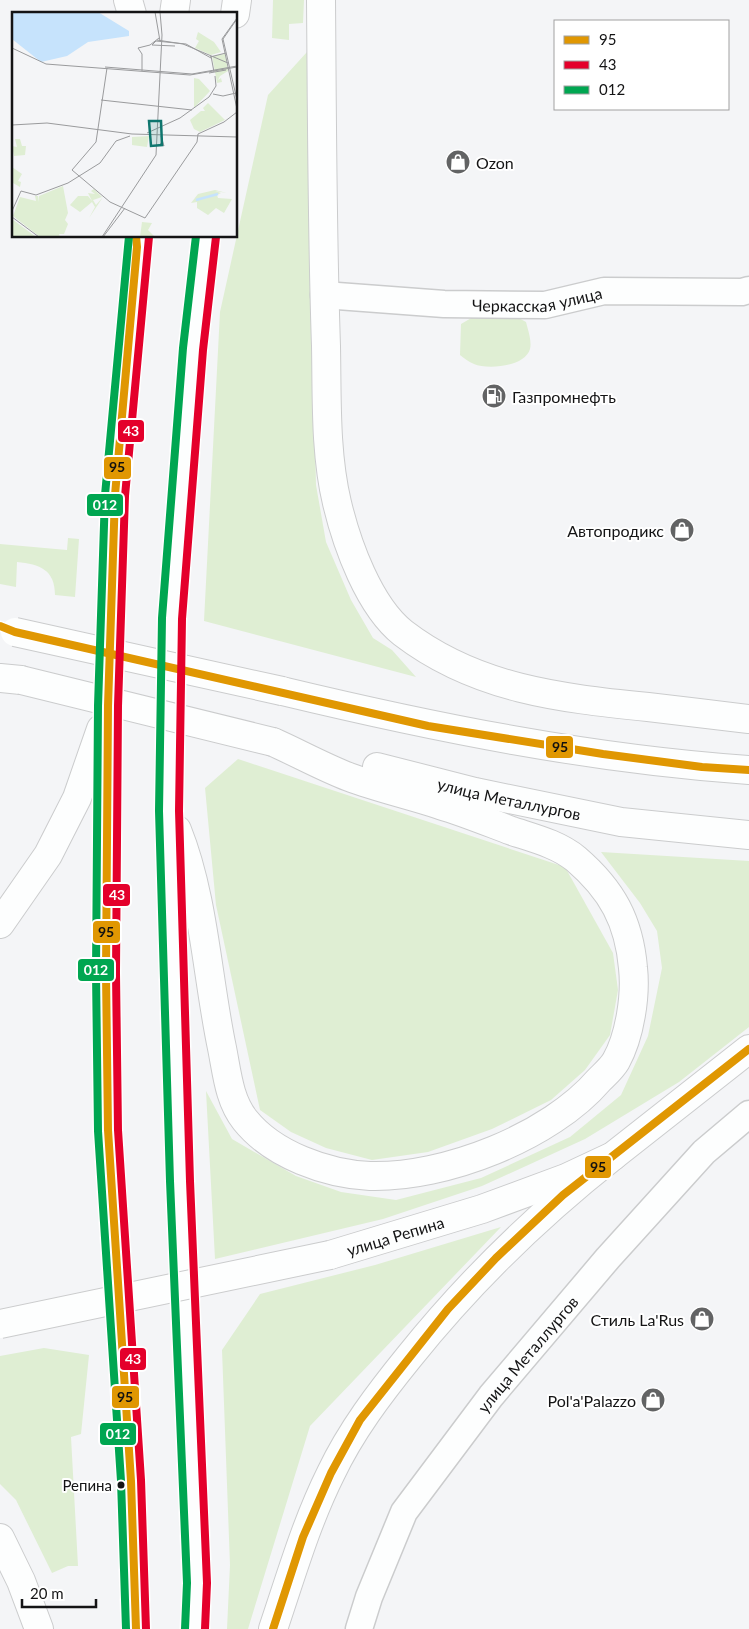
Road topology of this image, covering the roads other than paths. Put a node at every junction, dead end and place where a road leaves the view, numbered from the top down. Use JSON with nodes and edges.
{"nodes":[{"id":1,"x":321,"y":0,"type":"edge"},
{"id":2,"x":206,"y":238,"type":"edge"},
{"id":3,"x":137,"y":240,"type":"edge"},
{"id":4,"x":749,"y":290,"type":"edge"},
{"id":5,"x":324,"y":295,"type":"junction"},
{"id":6,"x":5,"y":630,"type":"edge"},
{"id":7,"x":11,"y":679,"type":"edge"},
{"id":8,"x":108,"y":706,"type":"junction"},
{"id":9,"x":749,"y":719,"type":"edge"},
{"id":10,"x":273,"y":742,"type":"junction"},
{"id":11,"x":749,"y":770,"type":"edge"},
{"id":12,"x":169,"y":811,"type":"junction"},
{"id":13,"x":749,"y":835,"type":"edge"},
{"id":14,"x":0,"y":924,"type":"edge"},
{"id":15,"x":749,"y":1049,"type":"edge"},
{"id":16,"x":749,"y":1114,"type":"edge"},
{"id":17,"x":613,"y":1156,"type":"junction"},
{"id":18,"x":0,"y":1324,"type":"edge"},
{"id":19,"x":0,"y":1538,"type":"edge"},
{"id":20,"x":39,"y":1629,"type":"edge"},
{"id":21,"x":136,"y":1629,"type":"edge"},
{"id":22,"x":195,"y":1629,"type":"edge"},
{"id":23,"x":273,"y":1629,"type":"edge"},
{"id":24,"x":359,"y":1629,"type":"edge"}],
"edges":[{"from":1,"to":5,"type":"main road"},
{"from":2,"to":12,"type":"main road"},
{"from":3,"to":8,"type":"main road"},
{"from":4,"to":5,"type":"street","name":"Черкасская улица"},
{"from":5,"to":9,"type":"main road"},
{"from":6,"to":11,"type":"main road","bridge":true},
{"from":7,"to":10,"type":"main road","bridge":true},
{"from":8,"to":14,"type":"main road"},
{"from":8,"to":21,"type":"main road"},
{"from":10,"to":12,"type":"main road"},
{"from":10,"to":13,"type":"main road","name":"улица Металлургов"},
{"from":12,"to":22,"type":"main road"},
{"from":15,"to":17,"type":"main road","name":"улица Репина"},
{"from":16,"to":24,"type":"street","name":"улица Металлургов"},
{"from":17,"to":18,"type":"main road","name":"улица Репина","bridge":true},
{"from":17,"to":23,"type":"main road"},
{"from":19,"to":20,"type":"main road"}]}
